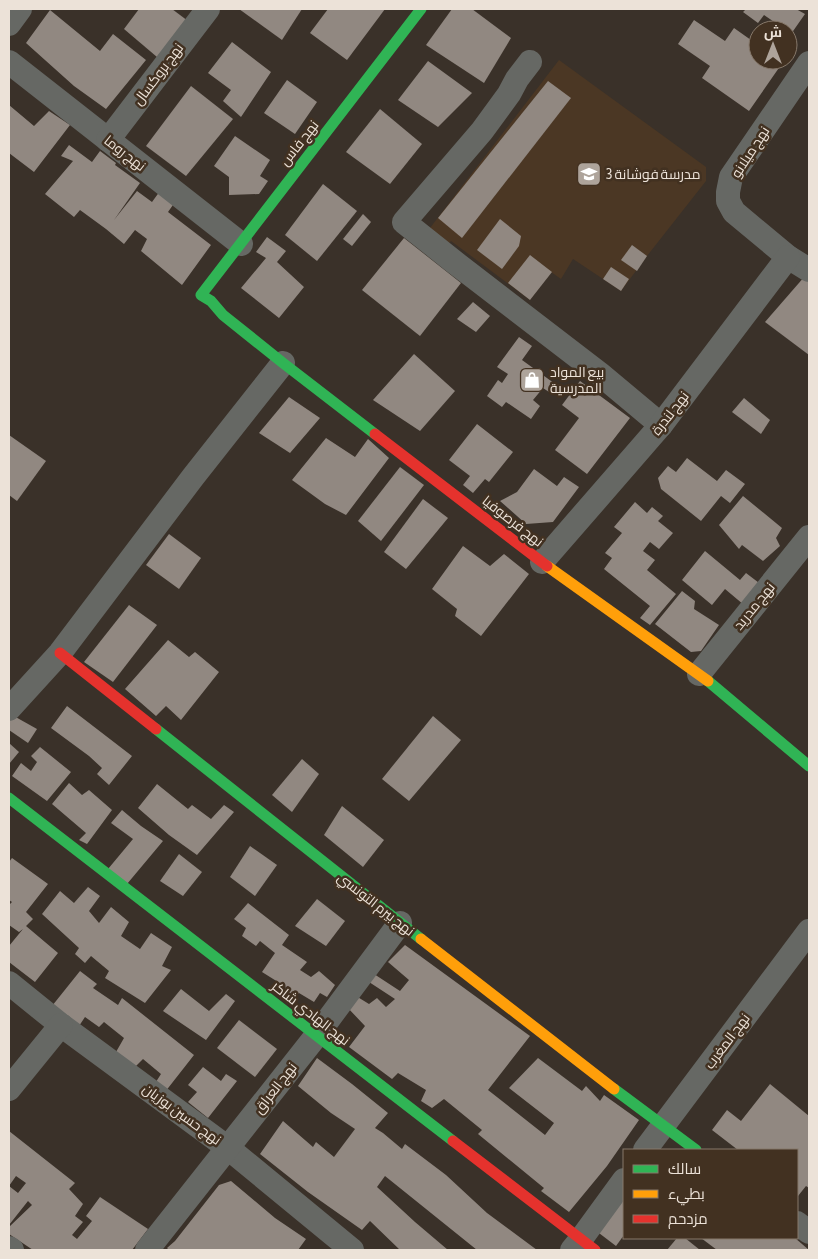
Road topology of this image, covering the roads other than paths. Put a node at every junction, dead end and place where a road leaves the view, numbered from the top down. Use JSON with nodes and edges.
{"nodes":[{"id":1,"x":20,"y":9,"type":"edge"},
{"id":2,"x":208,"y":9,"type":"edge"},
{"id":3,"x":422,"y":9,"type":"edge"},
{"id":4,"x":9,"y":24,"type":"edge"},
{"id":5,"x":9,"y":62,"type":"edge"},
{"id":6,"x":530,"y":62,"type":"dead end"},
{"id":7,"x":809,"y":63,"type":"edge"},
{"id":8,"x":108,"y":140,"type":"junction"},
{"id":9,"x":241,"y":244,"type":"junction"},
{"id":10,"x":788,"y":256,"type":"junction"},
{"id":11,"x":809,"y":270,"type":"edge"},
{"id":12,"x":201,"y":295,"type":"joint"},
{"id":13,"x":283,"y":363,"type":"junction"},
{"id":14,"x":661,"y":425,"type":"junction"},
{"id":15,"x":809,"y":538,"type":"edge"},
{"id":16,"x":542,"y":562,"type":"junction"},
{"id":17,"x":60,"y":653,"type":"junction"},
{"id":18,"x":699,"y":674,"type":"junction"},
{"id":19,"x":9,"y":710,"type":"edge"},
{"id":20,"x":809,"y":766,"type":"edge"},
{"id":21,"x":9,"y":798,"type":"edge"},
{"id":22,"x":400,"y":923,"type":"junction"},
{"id":23,"x":809,"y":931,"type":"edge"},
{"id":24,"x":9,"y":983,"type":"edge"},
{"id":25,"x":61,"y":1025,"type":"junction"},
{"id":26,"x":316,"y":1036,"type":"junction"},
{"id":27,"x":9,"y":1089,"type":"edge"},
{"id":28,"x":663,"y":1126,"type":"junction"},
{"id":29,"x":228,"y":1148,"type":"junction"},
{"id":30,"x":647,"y":1149,"type":"edge"},
{"id":31,"x":695,"y":1149,"type":"edge"},
{"id":32,"x":623,"y":1182,"type":"edge"},
{"id":33,"x":798,"y":1224,"type":"edge"},
{"id":34,"x":809,"y":1232,"type":"edge"},
{"id":35,"x":583,"y":1247,"type":"edge"},
{"id":36,"x":9,"y":1248,"type":"edge"},
{"id":37,"x":345,"y":1248,"type":"edge"},
{"id":38,"x":12,"y":1250,"type":"edge"},
{"id":39,"x":147,"y":1250,"type":"edge"}],
"edges":[{"from":1,"to":4,"type":"street"},
{"from":2,"to":8,"type":"street","name":"نهج بروكسال"},
{"from":3,"to":9,"type":"street","name":"نهج فاس"},
{"from":5,"to":8,"type":"street","name":"نهج روما"},
{"from":6,"to":14,"type":"street"},
{"from":7,"to":10,"type":"street","name":"نهج ميلانو"},
{"from":8,"to":9,"type":"street","name":"نهج روما"},
{"from":9,"to":12,"type":"street","name":"نهج فاس"},
{"from":10,"to":11,"type":"street","name":"نهج ميلانو"},
{"from":10,"to":14,"type":"street","name":"نهج لندرة"},
{"from":12,"to":13,"type":"street","name":"نهج فرصوفيا"},
{"from":13,"to":16,"type":"street","name":"نهج فرصوفيا"},
{"from":13,"to":17,"type":"street"},
{"from":14,"to":16,"type":"street","name":"نهج لندرة"},
{"from":15,"to":18,"type":"street","name":"نهج مدريد"},
{"from":16,"to":18,"type":"street","name":"نهج فرصوفيا"},
{"from":17,"to":19,"type":"street"},
{"from":17,"to":22,"type":"street","name":"نهج بيرم التونسي"},
{"from":18,"to":20,"type":"street","name":"نهج فرصوفيا"},
{"from":21,"to":26,"type":"street","name":"نهج الهادي شاكر"},
{"from":22,"to":26,"type":"street","name":"نهج العراق"},
{"from":22,"to":28,"type":"street","name":"نهج بيرم التونسي"},
{"from":23,"to":28,"type":"street","name":"نهج المغرب"},
{"from":24,"to":25,"type":"street","name":"نهج حسين بوزيان"},
{"from":25,"to":27,"type":"street"},
{"from":25,"to":29,"type":"street","name":"نهج حسين بوزيان"},
{"from":26,"to":29,"type":"street","name":"نهج العراق"},
{"from":26,"to":35,"type":"street","name":"نهج الهادي شاكر"},
{"from":28,"to":30,"type":"street","name":"نهج المغرب"},
{"from":28,"to":31,"type":"street","name":"نهج بيرم التونسي"},
{"from":29,"to":37,"type":"street","name":"نهج حسين بوزيان"},
{"from":29,"to":39,"type":"street","name":"نهج العراق"},
{"from":32,"to":35,"type":"street"},
{"from":33,"to":34,"type":"street"},
{"from":36,"to":38,"type":"street"}]}
